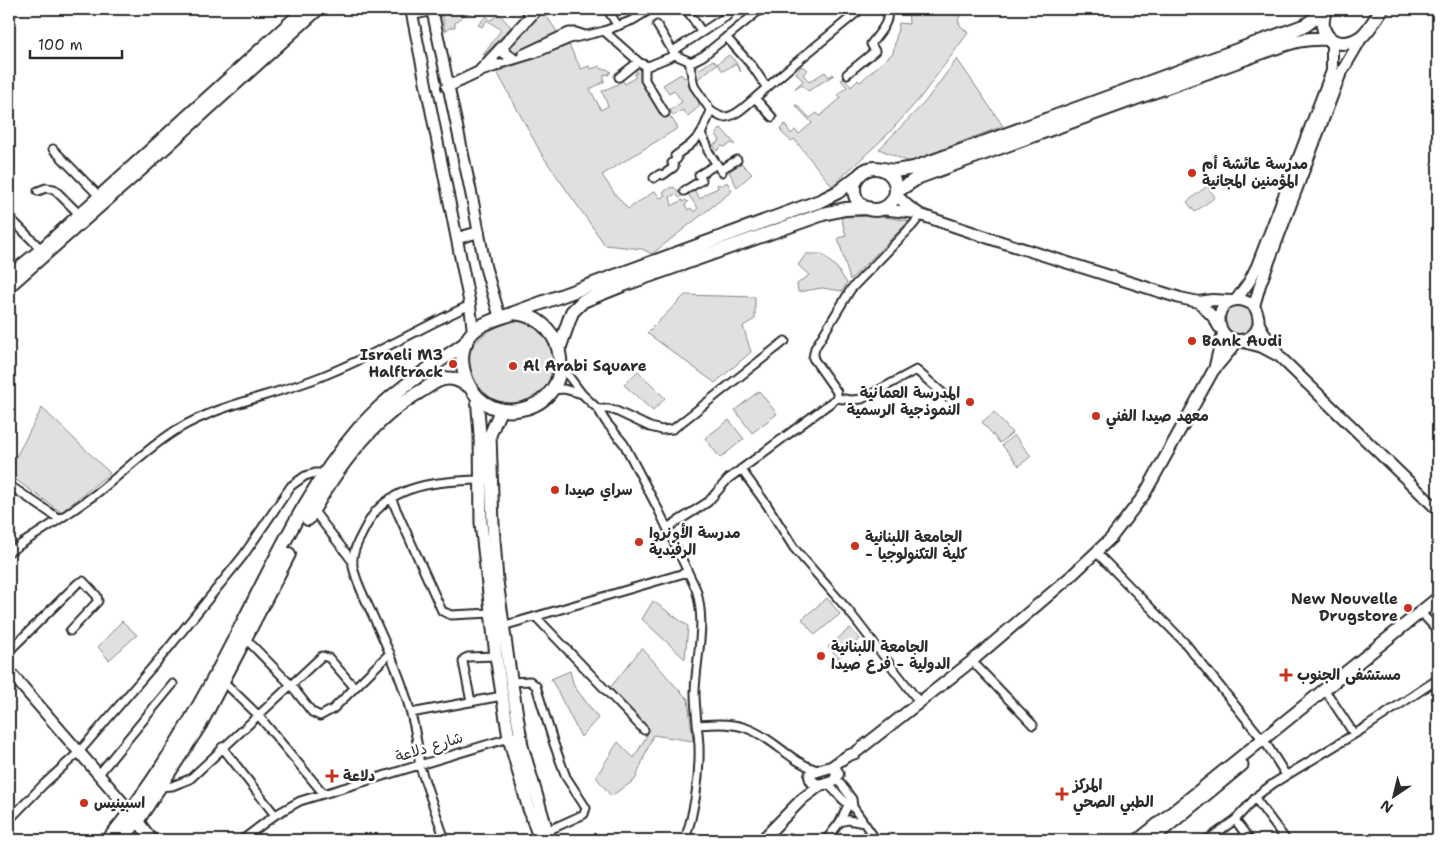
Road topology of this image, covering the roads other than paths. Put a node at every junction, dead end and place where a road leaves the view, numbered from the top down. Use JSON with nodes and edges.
{"nodes":[{"id":1,"x":304,"y":9,"type":"edge"},
{"id":2,"x":319,"y":9,"type":"edge"},
{"id":3,"x":432,"y":9,"type":"edge"},
{"id":4,"x":606,"y":9,"type":"edge"},
{"id":5,"x":651,"y":9,"type":"edge"},
{"id":6,"x":686,"y":9,"type":"edge"},
{"id":7,"x":722,"y":9,"type":"edge"},
{"id":8,"x":761,"y":9,"type":"edge"},
{"id":9,"x":861,"y":9,"type":"edge"},
{"id":10,"x":886,"y":9,"type":"edge"},
{"id":11,"x":1382,"y":9,"type":"edge"},
{"id":12,"x":1325,"y":10,"type":"edge"},
{"id":13,"x":531,"y":11,"type":"edge"},
{"id":14,"x":412,"y":12,"type":"edge"},
{"id":15,"x":618,"y":26,"type":"junction"},
{"id":16,"x":657,"y":26,"type":"dead end"},
{"id":17,"x":604,"y":31,"type":"junction"},
{"id":18,"x":702,"y":32,"type":"junction"},
{"id":19,"x":585,"y":35,"type":"junction"},
{"id":20,"x":1362,"y":36,"type":"junction"},
{"id":21,"x":726,"y":37,"type":"junction"},
{"id":22,"x":1331,"y":40,"type":"junction"},
{"id":23,"x":502,"y":46,"type":"junction"},
{"id":24,"x":674,"y":53,"type":"junction"},
{"id":25,"x":512,"y":58,"type":"junction"},
{"id":26,"x":690,"y":61,"type":"junction"},
{"id":27,"x":642,"y":63,"type":"junction"},
{"id":28,"x":497,"y":65,"type":"junction"},
{"id":29,"x":479,"y":72,"type":"junction"},
{"id":30,"x":847,"y":74,"type":"dead end"},
{"id":31,"x":619,"y":77,"type":"dead end"},
{"id":32,"x":448,"y":87,"type":"junction"},
{"id":33,"x":767,"y":88,"type":"junction"},
{"id":34,"x":755,"y":98,"type":"junction"},
{"id":35,"x":711,"y":111,"type":"junction"},
{"id":36,"x":665,"y":113,"type":"dead end"},
{"id":37,"x":772,"y":117,"type":"dead end"},
{"id":38,"x":701,"y":134,"type":"junction"},
{"id":39,"x":53,"y":150,"type":"dead end"},
{"id":40,"x":737,"y":160,"type":"dead end"},
{"id":41,"x":142,"y":163,"type":"junction"},
{"id":42,"x":720,"y":169,"type":"junction"},
{"id":43,"x":883,"y":169,"type":"junction"},
{"id":44,"x":857,"y":177,"type":"junction"},
{"id":45,"x":654,"y":178,"type":"dead end"},
{"id":46,"x":38,"y":191,"type":"dead end"},
{"id":47,"x":684,"y":191,"type":"dead end"},
{"id":48,"x":895,"y":193,"type":"junction"},
{"id":49,"x":99,"y":196,"type":"junction"},
{"id":50,"x":874,"y":208,"type":"junction"},
{"id":51,"x":79,"y":214,"type":"junction"},
{"id":52,"x":919,"y":214,"type":"junction"},
{"id":53,"x":9,"y":217,"type":"edge"},
{"id":54,"x":479,"y":232,"type":"junction"},
{"id":55,"x":458,"y":238,"type":"junction"},
{"id":56,"x":54,"y":243,"type":"junction"},
{"id":57,"x":41,"y":249,"type":"junction"},
{"id":58,"x":9,"y":275,"type":"edge"},
{"id":59,"x":9,"y":287,"type":"edge"},
{"id":60,"x":1234,"y":300,"type":"junction"},
{"id":61,"x":1199,"y":302,"type":"junction"},
{"id":62,"x":470,"y":305,"type":"junction"},
{"id":63,"x":1254,"y":306,"type":"junction"},
{"id":64,"x":514,"y":313,"type":"junction"},
{"id":65,"x":500,"y":318,"type":"junction"},
{"id":66,"x":1259,"y":324,"type":"junction"},
{"id":67,"x":1222,"y":331,"type":"junction"},
{"id":68,"x":469,"y":338,"type":"junction"},
{"id":69,"x":785,"y":341,"type":"dead end"},
{"id":70,"x":1239,"y":341,"type":"junction"},
{"id":71,"x":559,"y":349,"type":"junction"},
{"id":72,"x":1280,"y":357,"type":"junction"},
{"id":73,"x":438,"y":362,"type":"junction"},
{"id":74,"x":560,"y":366,"type":"junction"},
{"id":75,"x":1214,"y":371,"type":"junction"},
{"id":76,"x":443,"y":379,"type":"junction"},
{"id":77,"x":552,"y":390,"type":"junction"},
{"id":78,"x":473,"y":391,"type":"junction"},
{"id":79,"x":582,"y":394,"type":"junction"},
{"id":80,"x":946,"y":396,"type":"dead end"},
{"id":81,"x":837,"y":398,"type":"junction"},
{"id":82,"x":501,"y":409,"type":"junction"},
{"id":83,"x":598,"y":409,"type":"junction"},
{"id":84,"x":741,"y":469,"type":"junction"},
{"id":85,"x":324,"y":473,"type":"junction"},
{"id":86,"x":479,"y":480,"type":"junction"},
{"id":87,"x":9,"y":485,"type":"edge"},
{"id":88,"x":391,"y":498,"type":"junction"},
{"id":89,"x":313,"y":510,"type":"junction"},
{"id":90,"x":1438,"y":510,"type":"edge"},
{"id":91,"x":58,"y":518,"type":"junction"},
{"id":92,"x":667,"y":528,"type":"junction"},
{"id":93,"x":489,"y":545,"type":"junction"},
{"id":94,"x":9,"y":552,"type":"edge"},
{"id":95,"x":1096,"y":552,"type":"junction"},
{"id":96,"x":352,"y":562,"type":"junction"},
{"id":97,"x":688,"y":572,"type":"junction"},
{"id":98,"x":1438,"y":598,"type":"edge"},
{"id":99,"x":1438,"y":608,"type":"edge"},
{"id":100,"x":491,"y":613,"type":"junction"},
{"id":101,"x":536,"y":617,"type":"junction"},
{"id":102,"x":1426,"y":618,"type":"junction"},
{"id":103,"x":503,"y":626,"type":"junction"},
{"id":104,"x":70,"y":631,"type":"dead end"},
{"id":105,"x":1438,"y":631,"type":"edge"},
{"id":106,"x":245,"y":638,"type":"junction"},
{"id":107,"x":9,"y":651,"type":"edge"},
{"id":108,"x":390,"y":653,"type":"junction"},
{"id":109,"x":496,"y":656,"type":"junction"},
{"id":110,"x":972,"y":661,"type":"junction"},
{"id":111,"x":9,"y":671,"type":"edge"},
{"id":112,"x":1438,"y":680,"type":"edge"},
{"id":113,"x":224,"y":682,"type":"junction"},
{"id":114,"x":511,"y":682,"type":"junction"},
{"id":115,"x":172,"y":684,"type":"dead end"},
{"id":116,"x":291,"y":685,"type":"junction"},
{"id":117,"x":354,"y":687,"type":"junction"},
{"id":118,"x":502,"y":696,"type":"junction"},
{"id":119,"x":1329,"y":696,"type":"junction"},
{"id":120,"x":471,"y":702,"type":"junction"},
{"id":121,"x":920,"y":703,"type":"junction"},
{"id":122,"x":411,"y":713,"type":"junction"},
{"id":123,"x":258,"y":715,"type":"junction"},
{"id":124,"x":697,"y":725,"type":"junction"},
{"id":125,"x":1033,"y":725,"type":"dead end"},
{"id":126,"x":644,"y":730,"type":"dead end"},
{"id":127,"x":1354,"y":734,"type":"junction"},
{"id":128,"x":514,"y":736,"type":"junction"},
{"id":129,"x":1264,"y":742,"type":"junction"},
{"id":130,"x":222,"y":747,"type":"junction"},
{"id":131,"x":79,"y":752,"type":"junction"},
{"id":132,"x":419,"y":764,"type":"junction"},
{"id":133,"x":835,"y":773,"type":"junction"},
{"id":134,"x":99,"y":774,"type":"junction"},
{"id":135,"x":1286,"y":775,"type":"junction"},
{"id":136,"x":813,"y":776,"type":"junction"},
{"id":137,"x":824,"y":784,"type":"junction"},
{"id":138,"x":159,"y":787,"type":"junction"},
{"id":139,"x":323,"y":793,"type":"junction"},
{"id":140,"x":1256,"y":798,"type":"junction"},
{"id":141,"x":802,"y":799,"type":"junction"},
{"id":142,"x":850,"y":806,"type":"junction"},
{"id":143,"x":275,"y":814,"type":"junction"},
{"id":144,"x":135,"y":816,"type":"junction"},
{"id":145,"x":9,"y":820,"type":"edge"},
{"id":146,"x":1235,"y":820,"type":"junction"},
{"id":147,"x":840,"y":822,"type":"junction"},
{"id":148,"x":864,"y":823,"type":"junction"},
{"id":149,"x":546,"y":837,"type":"edge"},
{"id":150,"x":108,"y":840,"type":"edge"},
{"id":151,"x":121,"y":840,"type":"edge"},
{"id":152,"x":152,"y":840,"type":"edge"},
{"id":153,"x":242,"y":840,"type":"edge"},
{"id":154,"x":445,"y":840,"type":"edge"},
{"id":155,"x":684,"y":840,"type":"edge"},
{"id":156,"x":762,"y":840,"type":"edge"},
{"id":157,"x":826,"y":840,"type":"edge"},
{"id":158,"x":876,"y":840,"type":"edge"},
{"id":159,"x":1138,"y":840,"type":"edge"},
{"id":160,"x":1151,"y":840,"type":"edge"},
{"id":161,"x":1210,"y":840,"type":"edge"},
{"id":162,"x":1250,"y":840,"type":"edge"},
{"id":163,"x":1286,"y":840,"type":"edge"}],
"edges":[{"from":1,"to":41,"type":"main road"},
{"from":2,"to":41,"type":"main road"},
{"from":3,"to":14,"type":"main road"},
{"from":3,"to":32,"type":"main road"},
{"from":4,"to":15,"type":"street"},
{"from":5,"to":15,"type":"street"},
{"from":6,"to":18,"type":"street"},
{"from":7,"to":18,"type":"street"},
{"from":8,"to":21,"type":"street"},
{"from":9,"to":33,"type":"street"},
{"from":10,"to":30,"type":"street"},
{"from":11,"to":20,"type":"highway"},
{"from":12,"to":22,"type":"highway"},
{"from":12,"to":43,"type":"highway"},
{"from":13,"to":23,"type":"main road"},
{"from":14,"to":55,"type":"main road"},
{"from":15,"to":17,"type":"street"},
{"from":16,"to":24,"type":"street"},
{"from":17,"to":19,"type":"street"},
{"from":17,"to":27,"type":"street"},
{"from":18,"to":24,"type":"street"},
{"from":19,"to":25,"type":"street"},
{"from":19,"to":28,"type":"street"},
{"from":20,"to":22,"type":"highway"},
{"from":20,"to":63,"type":"main road"},
{"from":21,"to":26,"type":"street"},
{"from":21,"to":33,"type":"street"},
{"from":22,"to":48,"type":"highway"},
{"from":22,"to":60,"type":"main road"},
{"from":23,"to":25,"type":"main road"},
{"from":23,"to":29,"type":"main road"},
{"from":24,"to":26,"type":"street"},
{"from":24,"to":27,"type":"street"},
{"from":25,"to":28,"type":"street"},
{"from":26,"to":35,"type":"street"},
{"from":27,"to":31,"type":"street"},
{"from":27,"to":36,"type":"street"},
{"from":28,"to":29,"type":"main road"},
{"from":29,"to":32,"type":"main road"},
{"from":32,"to":54,"type":"main road"},
{"from":33,"to":34,"type":"street"},
{"from":34,"to":35,"type":"street"},
{"from":34,"to":37,"type":"street"},
{"from":35,"to":38,"type":"street"},
{"from":38,"to":42,"type":"street"},
{"from":38,"to":45,"type":"street"},
{"from":39,"to":49,"type":"street"},
{"from":40,"to":42,"type":"street"},
{"from":41,"to":49,"type":"main road"},
{"from":41,"to":56,"type":"main road"},
{"from":42,"to":47,"type":"street"},
{"from":43,"to":44,"type":"highway"},
{"from":43,"to":48,"type":"highway"},
{"from":44,"to":50,"type":"highway"},
{"from":44,"to":64,"type":"highway"},
{"from":46,"to":51,"type":"street"},
{"from":48,"to":50,"type":"highway"},
{"from":48,"to":52,"type":"main road"},
{"from":49,"to":51,"type":"main road"},
{"from":50,"to":52,"type":"main road"},
{"from":50,"to":71,"type":"highway"},
{"from":51,"to":56,"type":"main road"},
{"from":52,"to":61,"type":"main road"},
{"from":52,"to":81,"type":"street"},
{"from":53,"to":57,"type":"street"},
{"from":54,"to":55,"type":"main road"},
{"from":54,"to":65,"type":"main road"},
{"from":55,"to":62,"type":"main road"},
{"from":56,"to":57,"type":"main road"},
{"from":56,"to":59,"type":"main road"},
{"from":57,"to":58,"type":"main road"},
{"from":60,"to":61,"type":"main road"},
{"from":60,"to":63,"type":"main road"},
{"from":60,"to":67,"type":"main road"},
{"from":61,"to":67,"type":"main road"},
{"from":62,"to":68,"type":"main road"},
{"from":62,"to":91,"type":"street"},
{"from":63,"to":66,"type":"main road"},
{"from":64,"to":65,"type":"highway"},
{"from":64,"to":71,"type":"highway"},
{"from":65,"to":68,"type":"highway"},
{"from":66,"to":70,"type":"main road"},
{"from":66,"to":72,"type":"main road"},
{"from":67,"to":70,"type":"main road"},
{"from":67,"to":75,"type":"main road"},
{"from":68,"to":73,"type":"highway"},
{"from":68,"to":78,"type":"highway"},
{"from":69,"to":83,"type":"street"},
{"from":70,"to":72,"type":"main road"},
{"from":70,"to":75,"type":"main road"},
{"from":71,"to":74,"type":"highway"},
{"from":72,"to":90,"type":"main road"},
{"from":73,"to":76,"type":"highway"},
{"from":73,"to":85,"type":"highway"},
{"from":74,"to":77,"type":"highway"},
{"from":74,"to":79,"type":"street"},
{"from":75,"to":95,"type":"main road"},
{"from":76,"to":78,"type":"highway"},
{"from":76,"to":89,"type":"highway"},
{"from":77,"to":79,"type":"street"},
{"from":77,"to":82,"type":"highway"},
{"from":78,"to":82,"type":"highway"},
{"from":78,"to":86,"type":"main road"},
{"from":79,"to":83,"type":"street"},
{"from":80,"to":81,"type":"street"},
{"from":81,"to":84,"type":"street"},
{"from":82,"to":93,"type":"main road"},
{"from":83,"to":92,"type":"street"},
{"from":84,"to":92,"type":"street"},
{"from":84,"to":121,"type":"street"},
{"from":85,"to":131,"type":"street"},
{"from":85,"to":144,"type":"highway"},
{"from":86,"to":88,"type":"street"},
{"from":86,"to":93,"type":"main road"},
{"from":87,"to":91,"type":"street"},
{"from":88,"to":96,"type":"street"},
{"from":88,"to":100,"type":"street"},
{"from":89,"to":96,"type":"street"},
{"from":89,"to":106,"type":"highway"},
{"from":91,"to":94,"type":"street"},
{"from":92,"to":97,"type":"street"},
{"from":93,"to":100,"type":"main road"},
{"from":93,"to":103,"type":"main road"},
{"from":95,"to":110,"type":"main road"},
{"from":95,"to":129,"type":"street"},
{"from":96,"to":108,"type":"street"},
{"from":97,"to":101,"type":"street"},
{"from":97,"to":124,"type":"street"},
{"from":98,"to":129,"type":"main road"},
{"from":99,"to":102,"type":"main road"},
{"from":100,"to":109,"type":"main road"},
{"from":101,"to":103,"type":"street"},
{"from":101,"to":126,"type":"street"},
{"from":102,"to":105,"type":"street"},
{"from":102,"to":119,"type":"main road"},
{"from":103,"to":114,"type":"main road"},
{"from":104,"to":107,"type":"street"},
{"from":106,"to":113,"type":"highway"},
{"from":106,"to":116,"type":"street"},
{"from":108,"to":117,"type":"street"},
{"from":108,"to":122,"type":"street"},
{"from":109,"to":118,"type":"main road"},
{"from":109,"to":120,"type":"street"},
{"from":110,"to":121,"type":"main road"},
{"from":110,"to":125,"type":"street"},
{"from":111,"to":131,"type":"main road"},
{"from":112,"to":127,"type":"street"},
{"from":113,"to":123,"type":"street"},
{"from":113,"to":138,"type":"highway"},
{"from":114,"to":128,"type":"main road"},
{"from":114,"to":149,"type":"street"},
{"from":115,"to":134,"type":"street"},
{"from":116,"to":117,"type":"street"},
{"from":116,"to":117,"type":"street"},
{"from":116,"to":123,"type":"street"},
{"from":118,"to":120,"type":"street"},
{"from":118,"to":128,"type":"main road"},
{"from":119,"to":127,"type":"street"},
{"from":119,"to":129,"type":"main road"},
{"from":120,"to":122,"type":"street"},
{"from":121,"to":133,"type":"main road"},
{"from":122,"to":132,"type":"street"},
{"from":123,"to":130,"type":"street"},
{"from":123,"to":139,"type":"street"},
{"from":124,"to":136,"type":"street"},
{"from":124,"to":155,"type":"street"},
{"from":127,"to":135,"type":"street"},
{"from":128,"to":132,"type":"street","name":"شارع دلاعة"},
{"from":128,"to":149,"type":"main road"},
{"from":129,"to":135,"type":"street"},
{"from":129,"to":159,"type":"main road"},
{"from":129,"to":160,"type":"main road"},
{"from":130,"to":138,"type":"street"},
{"from":130,"to":143,"type":"street"},
{"from":131,"to":134,"type":"main road"},
{"from":131,"to":145,"type":"street"},
{"from":132,"to":139,"type":"street","name":"شارع دلاعة"},
{"from":132,"to":154,"type":"street"},
{"from":133,"to":136,"type":"main road"},
{"from":133,"to":137,"type":"main road"},
{"from":133,"to":142,"type":"street"},
{"from":134,"to":144,"type":"main road"},
{"from":135,"to":140,"type":"street"},
{"from":136,"to":137,"type":"main road"},
{"from":136,"to":141,"type":"main road"},
{"from":137,"to":141,"type":"main road"},
{"from":137,"to":142,"type":"street"},
{"from":138,"to":144,"type":"highway"},
{"from":139,"to":143,"type":"street","name":"شارع دلاعة"},
{"from":140,"to":146,"type":"street"},
{"from":140,"to":163,"type":"street"},
{"from":141,"to":156,"type":"main road"},
{"from":142,"to":147,"type":"street"},
{"from":142,"to":148,"type":"street"},
{"from":143,"to":153,"type":"street","name":"شارع دلاعة"},
{"from":144,"to":150,"type":"highway"},
{"from":144,"to":151,"type":"highway"},
{"from":144,"to":152,"type":"main road"},
{"from":146,"to":161,"type":"street"},
{"from":146,"to":162,"type":"street"},
{"from":147,"to":148,"type":"street"},
{"from":147,"to":157,"type":"street"},
{"from":148,"to":158,"type":"street"}]}
